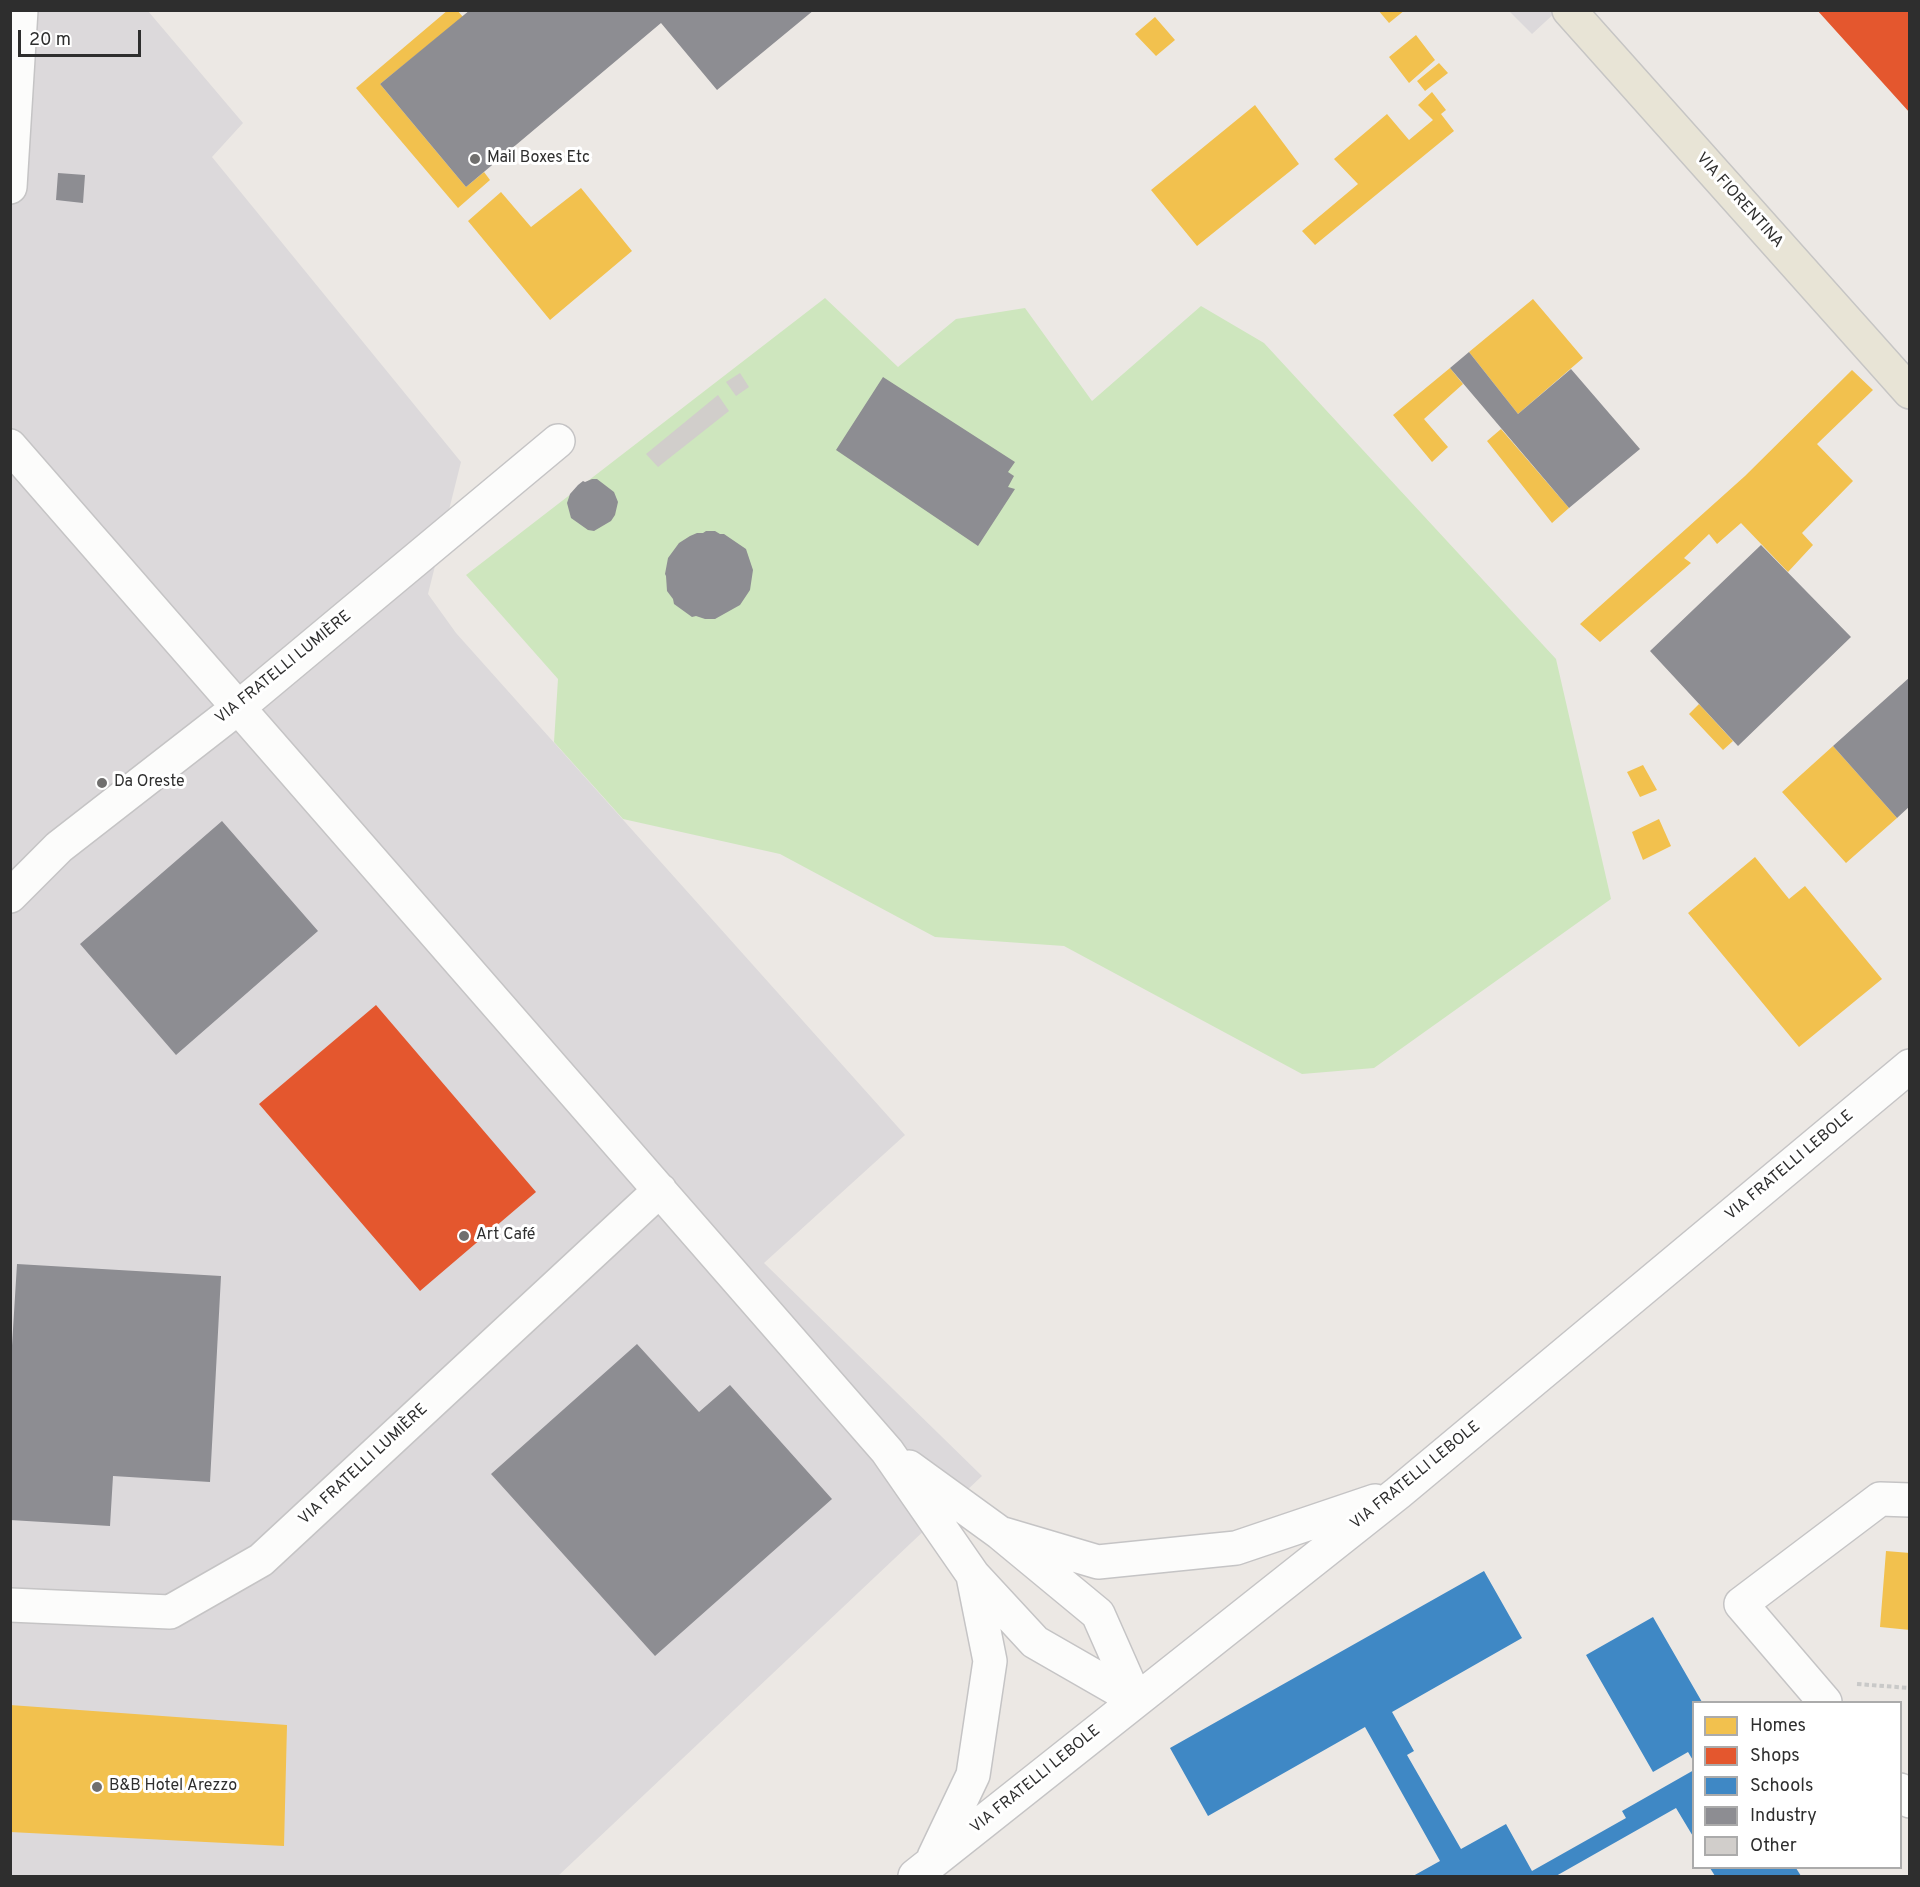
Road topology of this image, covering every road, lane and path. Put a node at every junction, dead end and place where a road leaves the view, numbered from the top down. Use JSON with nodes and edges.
{"nodes":[{"id":1,"x":21,"y":10,"type":"edge"},
{"id":2,"x":1569,"y":10,"type":"edge"},
{"id":3,"x":10,"y":187,"type":"edge"},
{"id":4,"x":1910,"y":392,"type":"edge"},
{"id":5,"x":558,"y":441,"type":"dead end"},
{"id":6,"x":10,"y":446,"type":"edge"},
{"id":7,"x":238,"y":707,"type":"junction"},
{"id":8,"x":10,"y":896,"type":"edge"},
{"id":9,"x":1910,"y":1066,"type":"edge"},
{"id":10,"x":660,"y":1190,"type":"junction"},
{"id":11,"x":887,"y":1451,"type":"junction"},
{"id":12,"x":1398,"y":1493,"type":"junction"},
{"id":13,"x":1910,"y":1500,"type":"edge"},
{"id":14,"x":1000,"y":1533,"type":"junction"},
{"id":15,"x":973,"y":1575,"type":"junction"},
{"id":16,"x":10,"y":1605,"type":"edge"},
{"id":17,"x":1136,"y":1701,"type":"junction"},
{"id":18,"x":1824,"y":1701,"type":"edge"},
{"id":19,"x":922,"y":1870,"type":"edge"}],
"edges":[{"from":1,"to":3,"type":"street"},
{"from":2,"to":4,"type":"main road","name":"VIA FIORENTINA"},
{"from":5,"to":7,"type":"street","name":"VIA FRATELLI LUMIÈRE"},
{"from":6,"to":7,"type":"street"},
{"from":7,"to":8,"type":"street","name":"VIA FRATELLI LUMIÈRE"},
{"from":7,"to":10,"type":"street"},
{"from":9,"to":12,"type":"street","name":"VIA FRATELLI LEBOLE"},
{"from":10,"to":11,"type":"street"},
{"from":10,"to":16,"type":"street","name":"VIA FRATELLI LUMIÈRE"},
{"from":11,"to":14,"type":"street"},
{"from":11,"to":15,"type":"street"},
{"from":12,"to":14,"type":"street"},
{"from":12,"to":17,"type":"street","name":"VIA FRATELLI LEBOLE"},
{"from":13,"to":18,"type":"street"},
{"from":14,"to":17,"type":"street"},
{"from":15,"to":17,"type":"street"},
{"from":15,"to":19,"type":"street"},
{"from":17,"to":19,"type":"street","name":"VIA FRATELLI LEBOLE"}]}
